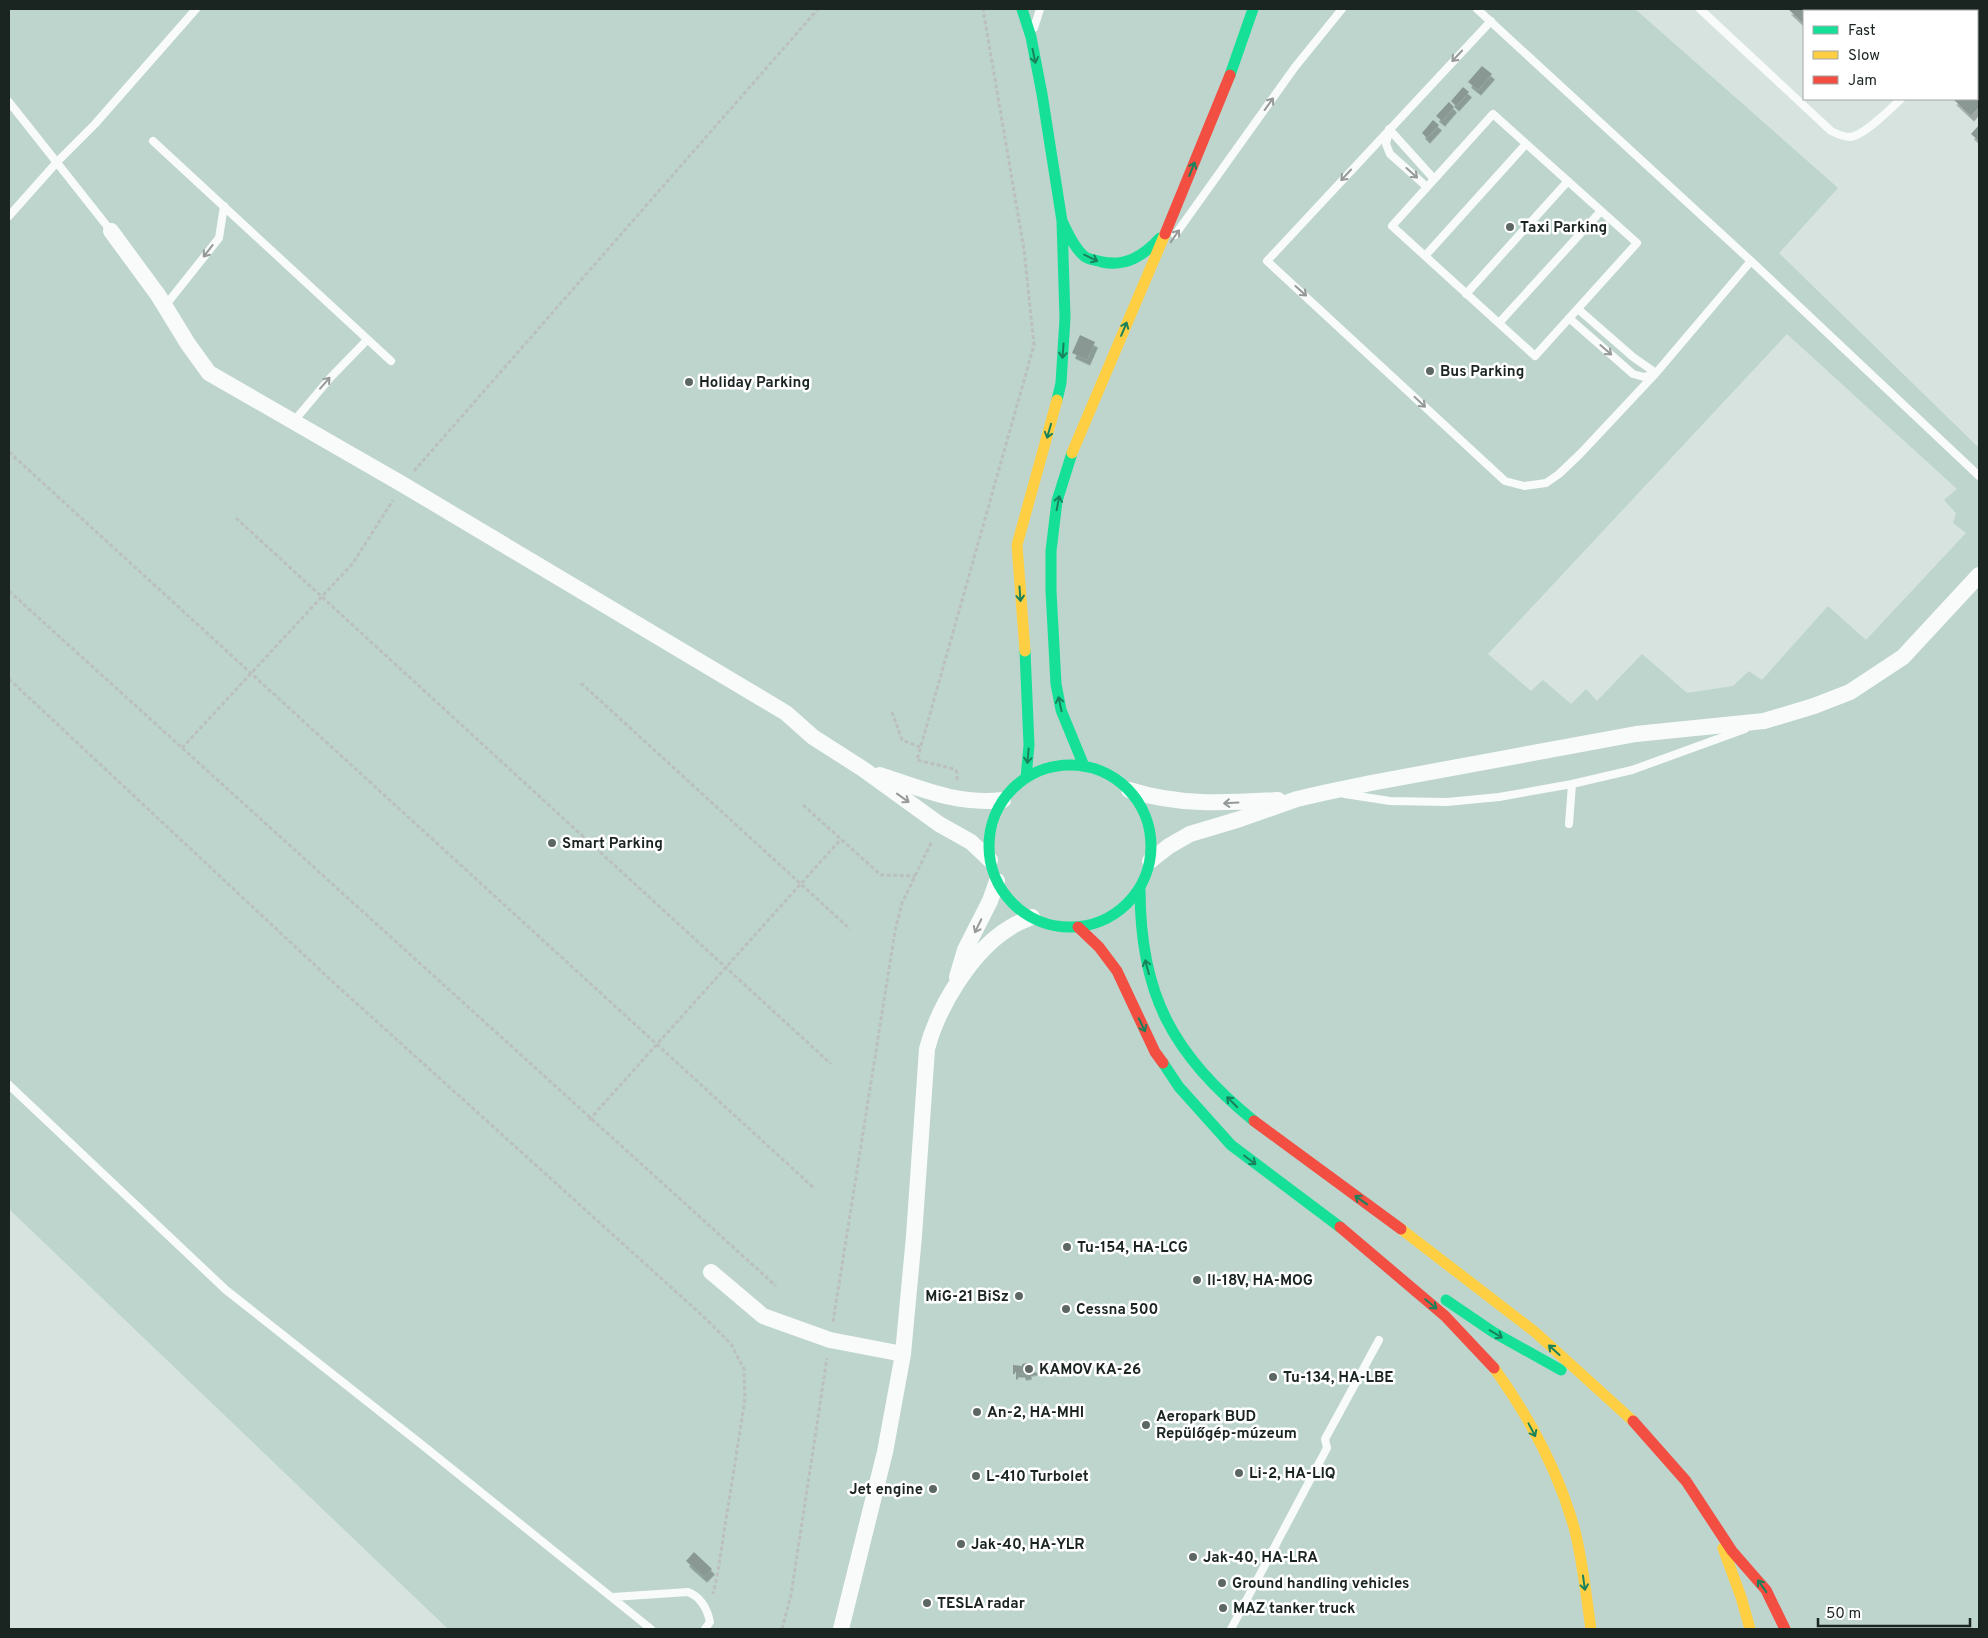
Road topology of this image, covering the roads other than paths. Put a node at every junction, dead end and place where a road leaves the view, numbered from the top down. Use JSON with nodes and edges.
{"nodes":[{"id":1,"x":196,"y":9,"type":"edge"},
{"id":2,"x":1022,"y":9,"type":"edge"},
{"id":3,"x":1040,"y":9,"type":"edge"},
{"id":4,"x":1253,"y":9,"type":"edge"},
{"id":5,"x":1342,"y":9,"type":"edge"},
{"id":6,"x":1477,"y":9,"type":"edge"},
{"id":7,"x":1700,"y":9,"type":"edge"},
{"id":8,"x":1491,"y":21,"type":"junction"},
{"id":9,"x":1031,"y":37,"type":"junction"},
{"id":10,"x":1900,"y":100,"type":"edge"},
{"id":11,"x":9,"y":102,"type":"edge"},
{"id":12,"x":1389,"y":129,"type":"junction"},
{"id":13,"x":153,"y":141,"type":"dead end"},
{"id":14,"x":1526,"y":144,"type":"junction"},
{"id":15,"x":57,"y":162,"type":"junction"},
{"id":16,"x":1434,"y":179,"type":"junction"},
{"id":17,"x":1568,"y":181,"type":"junction"},
{"id":18,"x":1427,"y":187,"type":"junction"},
{"id":19,"x":224,"y":206,"type":"junction"},
{"id":20,"x":1601,"y":211,"type":"junction"},
{"id":21,"x":9,"y":216,"type":"edge"},
{"id":22,"x":1062,"y":221,"type":"junction"},
{"id":23,"x":1167,"y":230,"type":"junction"},
{"id":24,"x":111,"y":231,"type":"joint"},
{"id":25,"x":1425,"y":256,"type":"junction"},
{"id":26,"x":1751,"y":261,"type":"junction"},
{"id":27,"x":1146,"y":276,"type":"junction"},
{"id":28,"x":1466,"y":294,"type":"junction"},
{"id":29,"x":165,"y":306,"type":"junction"},
{"id":30,"x":1578,"y":309,"type":"junction"},
{"id":31,"x":1569,"y":318,"type":"junction"},
{"id":32,"x":1499,"y":323,"type":"junction"},
{"id":33,"x":367,"y":340,"type":"junction"},
{"id":34,"x":391,"y":361,"type":"dead end"},
{"id":35,"x":1656,"y":373,"type":"junction"},
{"id":36,"x":294,"y":420,"type":"junction"},
{"id":37,"x":1979,"y":476,"type":"edge"},
{"id":38,"x":1979,"y":575,"type":"edge"},
{"id":39,"x":1764,"y":721,"type":"junction"},
{"id":40,"x":1084,"y":766,"type":"junction"},
{"id":41,"x":863,"y":769,"type":"junction"},
{"id":42,"x":1026,"y":778,"type":"junction"},
{"id":43,"x":1572,"y":784,"type":"junction"},
{"id":44,"x":1129,"y":790,"type":"junction"},
{"id":45,"x":1323,"y":793,"type":"junction"},
{"id":46,"x":1297,"y":799,"type":"junction"},
{"id":47,"x":1003,"y":800,"type":"junction"},
{"id":48,"x":1569,"y":824,"type":"dead end"},
{"id":49,"x":990,"y":860,"type":"junction"},
{"id":50,"x":1150,"y":861,"type":"junction"},
{"id":51,"x":997,"y":881,"type":"junction"},
{"id":52,"x":1140,"y":889,"type":"junction"},
{"id":53,"x":1032,"y":918,"type":"junction"},
{"id":54,"x":1078,"y":927,"type":"junction"},
{"id":55,"x":953,"y":991,"type":"junction"},
{"id":56,"x":9,"y":1085,"type":"edge"},
{"id":57,"x":1340,"y":1228,"type":"junction"},
{"id":58,"x":711,"y":1272,"type":"dead end"},
{"id":59,"x":1379,"y":1340,"type":"dead end"},
{"id":60,"x":903,"y":1354,"type":"junction"},
{"id":61,"x":1603,"y":1395,"type":"junction"},
{"id":62,"x":1713,"y":1521,"type":"junction"},
{"id":63,"x":612,"y":1597,"type":"junction"},
{"id":64,"x":651,"y":1629,"type":"edge"},
{"id":65,"x":705,"y":1629,"type":"edge"},
{"id":66,"x":841,"y":1629,"type":"edge"},
{"id":67,"x":1231,"y":1629,"type":"edge"},
{"id":68,"x":1590,"y":1629,"type":"edge"},
{"id":69,"x":1750,"y":1629,"type":"edge"},
{"id":70,"x":1785,"y":1629,"type":"edge"}],
"edges":[{"from":1,"to":15,"type":"lane"},
{"from":2,"to":9,"type":"main road"},
{"from":3,"to":9,"type":"lane"},
{"from":23,"to":4,"type":"main road","one_way":true},
{"from":27,"to":5,"type":"lane","one_way":true},
{"from":6,"to":8,"type":"lane"},
{"from":7,"to":10,"type":"lane"},
{"from":8,"to":12,"type":"lane","one_way":true},
{"from":8,"to":26,"type":"lane"},
{"from":9,"to":22,"type":"main road","one_way":true},
{"from":11,"to":15,"type":"lane"},
{"from":12,"to":16,"type":"lane"},
{"from":12,"to":18,"type":"lane","one_way":true},
{"from":12,"to":35,"type":"lane","one_way":true},
{"from":13,"to":19,"type":"lane"},
{"from":14,"to":16,"type":"lane"},
{"from":14,"to":17,"type":"lane"},
{"from":14,"to":25,"type":"lane"},
{"from":15,"to":21,"type":"lane"},
{"from":15,"to":24,"type":"lane"},
{"from":16,"to":18,"type":"lane"},
{"from":17,"to":20,"type":"lane"},
{"from":17,"to":28,"type":"lane"},
{"from":18,"to":25,"type":"lane"},
{"from":19,"to":29,"type":"lane","one_way":true},
{"from":19,"to":33,"type":"lane"},
{"from":20,"to":30,"type":"lane"},
{"from":20,"to":32,"type":"lane"},
{"from":22,"to":23,"type":"main road","one_way":true},
{"from":22,"to":42,"type":"main road","one_way":true},
{"from":23,"to":27,"type":"main road"},
{"from":24,"to":29,"type":"street"},
{"from":25,"to":28,"type":"lane"},
{"from":26,"to":35,"type":"lane"},
{"from":26,"to":37,"type":"lane"},
{"from":40,"to":27,"type":"main road","one_way":true},
{"from":28,"to":32,"type":"lane"},
{"from":29,"to":36,"type":"street"},
{"from":30,"to":31,"type":"lane"},
{"from":30,"to":35,"type":"lane"},
{"from":31,"to":32,"type":"lane"},
{"from":31,"to":35,"type":"lane","one_way":true},
{"from":33,"to":34,"type":"lane"},
{"from":36,"to":33,"type":"lane","one_way":true},
{"from":36,"to":41,"type":"street"},
{"from":38,"to":39,"type":"street"},
{"from":39,"to":43,"type":"lane"},
{"from":39,"to":45,"type":"street"},
{"from":40,"to":42,"type":"main road"},
{"from":40,"to":44,"type":"main road"},
{"from":41,"to":47,"type":"street"},
{"from":41,"to":49,"type":"street","one_way":true},
{"from":42,"to":47,"type":"main road"},
{"from":43,"to":45,"type":"lane"},
{"from":43,"to":48,"type":"lane"},
{"from":46,"to":44,"type":"street","one_way":true},
{"from":44,"to":50,"type":"main road"},
{"from":45,"to":46,"type":"street"},
{"from":46,"to":50,"type":"street"},
{"from":47,"to":49,"type":"main road"},
{"from":49,"to":51,"type":"main road"},
{"from":50,"to":52,"type":"main road"},
{"from":51,"to":53,"type":"main road"},
{"from":51,"to":55,"type":"street","one_way":true},
{"from":52,"to":54,"type":"main road"},
{"from":61,"to":52,"type":"main road","one_way":true},
{"from":53,"to":54,"type":"main road"},
{"from":53,"to":55,"type":"street"},
{"from":54,"to":57,"type":"main road","one_way":true},
{"from":55,"to":60,"type":"street"},
{"from":56,"to":63,"type":"lane"},
{"from":57,"to":61,"type":"main road","one_way":true},
{"from":57,"to":68,"type":"main road","one_way":true},
{"from":58,"to":60,"type":"street"},
{"from":59,"to":67,"type":"lane"},
{"from":60,"to":66,"type":"street"},
{"from":61,"to":62,"type":"main road"},
{"from":62,"to":69,"type":"main road"},
{"from":70,"to":62,"type":"main road","one_way":true},
{"from":63,"to":64,"type":"lane"},
{"from":63,"to":65,"type":"lane"}]}
